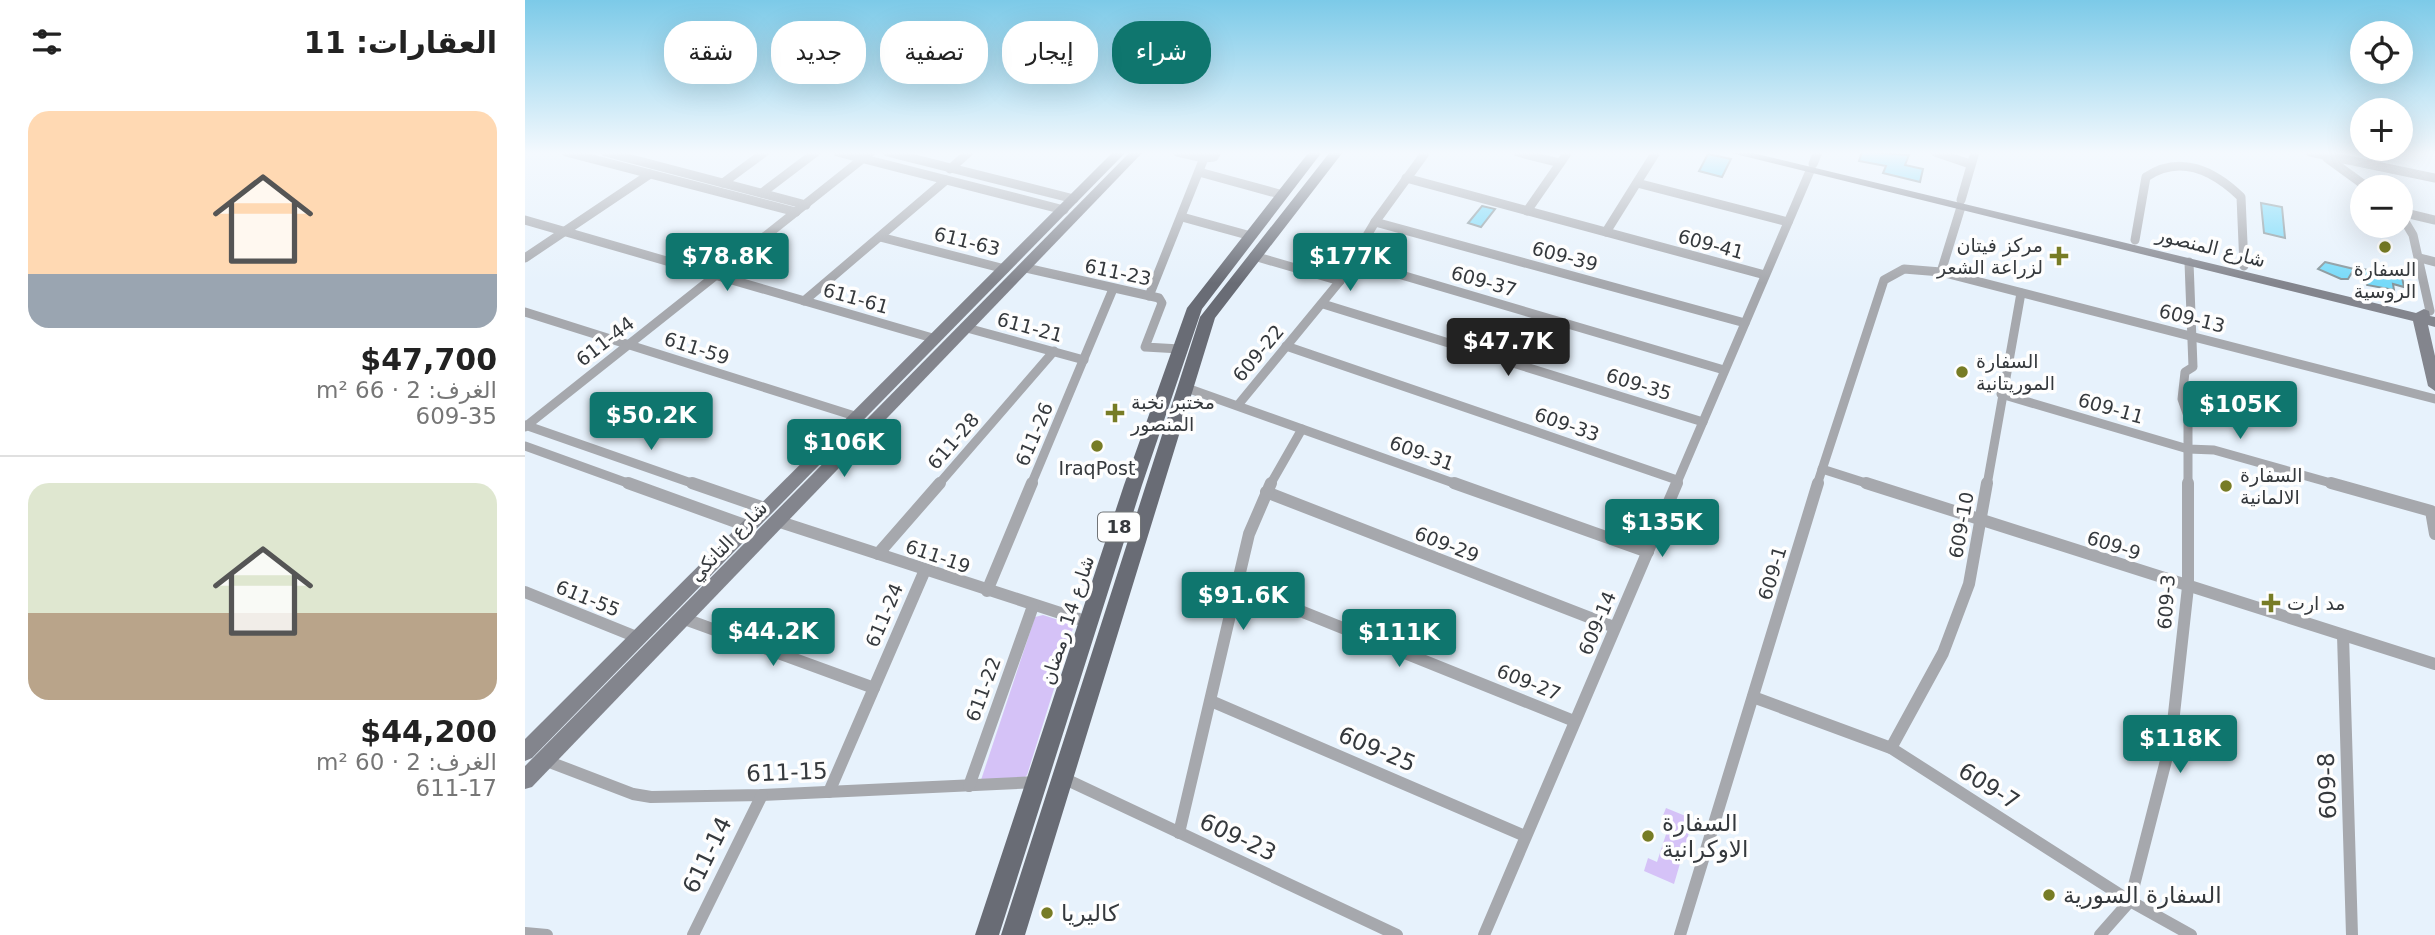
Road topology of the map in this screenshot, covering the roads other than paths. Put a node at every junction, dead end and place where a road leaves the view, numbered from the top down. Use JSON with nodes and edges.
{"nodes":[{"id":1,"x":1283,"y":195,"type":"edge"},
{"id":2,"x":618,"y":196,"type":"edge"},
{"id":3,"x":733,"y":196,"type":"edge"},
{"id":4,"x":772,"y":196,"type":"edge"},
{"id":5,"x":818,"y":196,"type":"edge"},
{"id":6,"x":928,"y":196,"type":"edge"},
{"id":7,"x":1026,"y":196,"type":"edge"},
{"id":8,"x":1041,"y":196,"type":"edge"},
{"id":9,"x":1077,"y":196,"type":"edge"},
{"id":10,"x":1095,"y":196,"type":"edge"},
{"id":11,"x":1190,"y":196,"type":"edge"},
{"id":12,"x":1302,"y":196,"type":"edge"},
{"id":13,"x":1394,"y":196,"type":"edge"},
{"id":14,"x":1471,"y":196,"type":"edge"},
{"id":15,"x":1538,"y":196,"type":"edge"},
{"id":16,"x":1629,"y":196,"type":"edge"},
{"id":17,"x":1686,"y":196,"type":"edge"},
{"id":18,"x":1800,"y":196,"type":"edge"},
{"id":19,"x":1931,"y":196,"type":"edge"},
{"id":20,"x":1963,"y":196,"type":"edge"},
{"id":21,"x":2143,"y":196,"type":"edge"},
{"id":22,"x":2239,"y":196,"type":"edge"},
{"id":23,"x":1069,"y":204,"type":"junction"},
{"id":24,"x":1961,"y":204,"type":"junction"},
{"id":25,"x":806,"y":205,"type":"junction"},
{"id":26,"x":1527,"y":211,"type":"junction"},
{"id":27,"x":796,"y":212,"type":"junction"},
{"id":28,"x":2413,"y":216,"type":"edge"},
{"id":29,"x":1182,"y":217,"type":"junction"},
{"id":30,"x":525,"y":220,"type":"edge"},
{"id":31,"x":2435,"y":220,"type":"edge"},
{"id":32,"x":1375,"y":222,"type":"junction"},
{"id":33,"x":1788,"y":222,"type":"junction"},
{"id":34,"x":565,"y":232,"type":"junction"},
{"id":35,"x":1606,"y":232,"type":"junction"},
{"id":36,"x":2413,"y":235,"type":"edge"},
{"id":37,"x":1251,"y":236,"type":"junction"},
{"id":38,"x":880,"y":237,"type":"junction"},
{"id":39,"x":2135,"y":240,"type":"junction"},
{"id":40,"x":1254,"y":256,"type":"junction"},
{"id":41,"x":525,"y":258,"type":"edge"},
{"id":42,"x":2420,"y":258,"type":"junction"},
{"id":43,"x":1354,"y":261,"type":"junction"},
{"id":44,"x":2189,"y":262,"type":"junction"},
{"id":45,"x":2435,"y":262,"type":"edge"},
{"id":46,"x":2244,"y":266,"type":"junction"},
{"id":47,"x":1026,"y":268,"type":"junction"},
{"id":48,"x":1005,"y":269,"type":"junction"},
{"id":49,"x":1941,"y":272,"type":"junction"},
{"id":50,"x":717,"y":275,"type":"junction"},
{"id":51,"x":1765,"y":275,"type":"junction"},
{"id":52,"x":1340,"y":281,"type":"junction"},
{"id":53,"x":1113,"y":289,"type":"junction"},
{"id":54,"x":2021,"y":293,"type":"junction"},
{"id":55,"x":1149,"y":296,"type":"junction"},
{"id":56,"x":804,"y":301,"type":"junction"},
{"id":57,"x":1323,"y":304,"type":"junction"},
{"id":58,"x":525,"y":312,"type":"edge"},
{"id":59,"x":2431,"y":316,"type":"edge"},
{"id":60,"x":1745,"y":323,"type":"junction"},
{"id":61,"x":967,"y":328,"type":"junction"},
{"id":62,"x":2192,"y":336,"type":"junction"},
{"id":63,"x":936,"y":339,"type":"junction"},
{"id":64,"x":629,"y":344,"type":"junction"},
{"id":65,"x":1286,"y":346,"type":"junction"},
{"id":66,"x":1180,"y":349,"type":"junction"},
{"id":67,"x":1053,"y":351,"type":"junction"},
{"id":68,"x":1084,"y":360,"type":"junction"},
{"id":69,"x":1724,"y":370,"type":"junction"},
{"id":70,"x":906,"y":379,"type":"junction"},
{"id":71,"x":2435,"y":386,"type":"edge"},
{"id":72,"x":1184,"y":387,"type":"junction"},
{"id":73,"x":2001,"y":394,"type":"junction"},
{"id":74,"x":2435,"y":399,"type":"edge"},
{"id":75,"x":1238,"y":405,"type":"junction"},
{"id":76,"x":858,"y":417,"type":"junction"},
{"id":77,"x":1703,"y":422,"type":"junction"},
{"id":78,"x":526,"y":426,"type":"edge"},
{"id":79,"x":1303,"y":429,"type":"junction"},
{"id":80,"x":525,"y":446,"type":"edge"},
{"id":81,"x":2188,"y":449,"type":"junction"},
{"id":82,"x":1822,"y":470,"type":"junction"},
{"id":83,"x":1678,"y":480,"type":"junction"},
{"id":84,"x":1266,"y":492,"type":"junction"},
{"id":85,"x":772,"y":515,"type":"junction"},
{"id":86,"x":1980,"y":521,"type":"junction"},
{"id":87,"x":750,"y":527,"type":"junction"},
{"id":88,"x":2435,"y":534,"type":"edge"},
{"id":89,"x":1648,"y":552,"type":"junction"},
{"id":90,"x":878,"y":554,"type":"junction"},
{"id":91,"x":727,"y":561,"type":"junction"},
{"id":92,"x":925,"y":570,"type":"junction"},
{"id":93,"x":1236,"y":585,"type":"junction"},
{"id":94,"x":2188,"y":587,"type":"junction"},
{"id":95,"x":987,"y":591,"type":"junction"},
{"id":96,"x":525,"y":592,"type":"edge"},
{"id":97,"x":1033,"y":606,"type":"junction"},
{"id":98,"x":682,"y":618,"type":"junction"},
{"id":99,"x":1088,"y":622,"type":"junction"},
{"id":100,"x":1614,"y":627,"type":"junction"},
{"id":101,"x":2343,"y":635,"type":"junction"},
{"id":102,"x":639,"y":638,"type":"junction"},
{"id":103,"x":2435,"y":664,"type":"edge"},
{"id":104,"x":874,"y":688,"type":"junction"},
{"id":105,"x":1752,"y":697,"type":"junction"},
{"id":106,"x":1211,"y":701,"type":"junction"},
{"id":107,"x":1574,"y":721,"type":"junction"},
{"id":108,"x":1891,"y":748,"type":"junction"},
{"id":109,"x":525,"y":752,"type":"edge"},
{"id":110,"x":544,"y":760,"type":"junction"},
{"id":111,"x":1062,"y":778,"type":"junction"},
{"id":112,"x":525,"y":779,"type":"edge"},
{"id":113,"x":1038,"y":782,"type":"junction"},
{"id":114,"x":969,"y":786,"type":"junction"},
{"id":115,"x":829,"y":792,"type":"junction"},
{"id":116,"x":762,"y":795,"type":"junction"},
{"id":117,"x":1179,"y":833,"type":"junction"},
{"id":118,"x":1525,"y":836,"type":"junction"},
{"id":119,"x":2130,"y":901,"type":"junction"},
{"id":120,"x":525,"y":933,"type":"edge"},
{"id":121,"x":1019,"y":933,"type":"edge"},
{"id":122,"x":538,"y":935,"type":"edge"},
{"id":123,"x":547,"y":935,"type":"edge"},
{"id":124,"x":693,"y":935,"type":"edge"},
{"id":125,"x":987,"y":935,"type":"edge"},
{"id":126,"x":1397,"y":935,"type":"edge"},
{"id":127,"x":1485,"y":935,"type":"edge"},
{"id":128,"x":1680,"y":935,"type":"edge"},
{"id":129,"x":2100,"y":935,"type":"edge"},
{"id":130,"x":2191,"y":935,"type":"edge"},
{"id":131,"x":2352,"y":935,"type":"edge"}],
"edges":[{"from":1,"to":37,"type":"main road","name":"شارع 14 رمضان","number":"18"},
{"from":2,"to":34,"type":"street"},
{"from":3,"to":27,"type":"street"},
{"from":4,"to":25,"type":"street"},
{"from":5,"to":25,"type":"street","name":"611-44"},
{"from":6,"to":38,"type":"street"},
{"from":7,"to":23,"type":"street"},
{"from":8,"to":23,"type":"street"},
{"from":9,"to":23,"type":"street","name":"شارع التانكي"},
{"from":10,"to":47,"type":"street","name":"شارع التانكي"},
{"from":11,"to":29,"type":"street"},
{"from":12,"to":40,"type":"main road","number":"18"},
{"from":13,"to":32,"type":"street","name":"609-22"},
{"from":14,"to":26,"type":"street","name":"609-41"},
{"from":15,"to":26,"type":"street"},
{"from":16,"to":35,"type":"street"},
{"from":17,"to":33,"type":"street"},
{"from":18,"to":33,"type":"street","name":"609-14"},
{"from":19,"to":24,"type":"street","name":"شارع المنصور"},
{"from":20,"to":24,"type":"street"},
{"from":21,"to":39,"type":"street"},
{"from":22,"to":46,"type":"street"},
{"from":23,"to":48,"type":"street","name":"شارع التانكي"},
{"from":24,"to":39,"type":"street","name":"شارع المنصور"},
{"from":24,"to":44,"type":"street","name":"شارع المنصور"},
{"from":24,"to":49,"type":"street"},
{"from":25,"to":27,"type":"street","name":"611-44"},
{"from":26,"to":35,"type":"street","name":"609-41"},
{"from":27,"to":50,"type":"street","name":"611-44"},
{"from":28,"to":31,"type":"street"},
{"from":29,"to":37,"type":"street"},
{"from":29,"to":55,"type":"street"},
{"from":30,"to":34,"type":"street","name":"611-61"},
{"from":32,"to":43,"type":"street","name":"609-22"},
{"from":32,"to":60,"type":"street","name":"609-39"},
{"from":33,"to":51,"type":"street","name":"609-14"},
{"from":34,"to":41,"type":"street"},
{"from":34,"to":50,"type":"street","name":"611-61"},
{"from":35,"to":51,"type":"street","name":"609-41"},
{"from":36,"to":42,"type":"street"},
{"from":37,"to":66,"type":"main road","name":"شارع 14 رمضان","number":"18"},
{"from":38,"to":48,"type":"street","name":"611-63"},
{"from":38,"to":56,"type":"street"},
{"from":39,"to":46,"type":"street","name":"شارع المنصور"},
{"from":40,"to":52,"type":"street"},
{"from":40,"to":72,"type":"main road","number":"18"},
{"from":42,"to":45,"type":"street"},
{"from":42,"to":59,"type":"street"},
{"from":43,"to":52,"type":"street","name":"609-22"},
{"from":43,"to":69,"type":"street","name":"609-37"},
{"from":44,"to":59,"type":"street","name":"شارع المنصور"},
{"from":44,"to":62,"type":"street","name":"609-3"},
{"from":46,"to":59,"type":"street","name":"شارع المنصور"},
{"from":47,"to":53,"type":"street","name":"611-23"},
{"from":47,"to":61,"type":"street","name":"شارع التانكي"},
{"from":48,"to":63,"type":"street","name":"شارع التانكي"},
{"from":49,"to":54,"type":"street","name":"609-13"},
{"from":49,"to":82,"type":"street","name":"609-1"},
{"from":50,"to":56,"type":"street","name":"611-61"},
{"from":50,"to":64,"type":"street","name":"611-44"},
{"from":51,"to":60,"type":"street","name":"609-14"},
{"from":52,"to":57,"type":"street","name":"609-22"},
{"from":53,"to":55,"type":"street","name":"611-23"},
{"from":53,"to":68,"type":"street","name":"611-26"},
{"from":54,"to":62,"type":"street","name":"609-13"},
{"from":54,"to":73,"type":"street","name":"609-10"},
{"from":55,"to":66,"type":"street","name":"611-23"},
{"from":56,"to":63,"type":"street","name":"611-61"},
{"from":57,"to":65,"type":"street","name":"609-22"},
{"from":57,"to":77,"type":"street","name":"609-35"},
{"from":58,"to":64,"type":"street","name":"611-59"},
{"from":59,"to":71,"type":"street"},
{"from":60,"to":69,"type":"street","name":"609-14"},
{"from":61,"to":67,"type":"street","name":"611-21"},
{"from":61,"to":70,"type":"street","name":"شارع التانكي"},
{"from":62,"to":74,"type":"street","name":"609-13"},
{"from":62,"to":81,"type":"street","name":"609-3"},
{"from":63,"to":70,"type":"street","name":"شارع التانكي"},
{"from":64,"to":76,"type":"street","name":"611-59"},
{"from":64,"to":78,"type":"street","name":"611-44"},
{"from":65,"to":75,"type":"street","name":"609-22"},
{"from":65,"to":83,"type":"street","name":"609-33"},
{"from":66,"to":99,"type":"main road","name":"شارع 14 رمضان","number":"18"},
{"from":67,"to":68,"type":"street","name":"611-21"},
{"from":67,"to":90,"type":"street","name":"611-28"},
{"from":68,"to":95,"type":"street","name":"611-26"},
{"from":69,"to":77,"type":"street","name":"609-14"},
{"from":70,"to":76,"type":"street","name":"شارع التانكي"},
{"from":70,"to":85,"type":"street","name":"شارع التانكي"},
{"from":72,"to":75,"type":"street","name":"609-31"},
{"from":72,"to":111,"type":"main road","number":"18"},
{"from":73,"to":81,"type":"street","name":"609-11"},
{"from":73,"to":86,"type":"street","name":"609-10"},
{"from":75,"to":79,"type":"street","name":"609-31"},
{"from":76,"to":85,"type":"street","name":"شارع التانكي"},
{"from":77,"to":83,"type":"street","name":"609-14"},
{"from":78,"to":85,"type":"street","name":"611-19"},
{"from":79,"to":84,"type":"street"},
{"from":79,"to":89,"type":"street","name":"609-31"},
{"from":80,"to":87,"type":"street"},
{"from":81,"to":88,"type":"street","name":"609-11"},
{"from":81,"to":94,"type":"street","name":"609-3"},
{"from":82,"to":86,"type":"street","name":"609-9"},
{"from":82,"to":105,"type":"street","name":"609-1"},
{"from":83,"to":89,"type":"street","name":"609-14"},
{"from":84,"to":93,"type":"street"},
{"from":84,"to":100,"type":"street","name":"609-29"},
{"from":85,"to":87,"type":"street","name":"شارع التانكي"},
{"from":85,"to":90,"type":"street","name":"611-19"},
{"from":85,"to":91,"type":"street","name":"شارع التانكي"},
{"from":86,"to":94,"type":"street","name":"609-9"},
{"from":86,"to":108,"type":"street","name":"609-10"},
{"from":87,"to":91,"type":"street","name":"شارع التانكي"},
{"from":89,"to":100,"type":"street","name":"609-14"},
{"from":90,"to":92,"type":"street","name":"611-19"},
{"from":91,"to":98,"type":"street","name":"شارع التانكي"},
{"from":91,"to":102,"type":"street","name":"شارع التانكي"},
{"from":92,"to":95,"type":"street","name":"611-19"},
{"from":92,"to":104,"type":"street","name":"611-24"},
{"from":93,"to":106,"type":"street"},
{"from":93,"to":107,"type":"street","name":"609-27"},
{"from":94,"to":101,"type":"street","name":"609-9"},
{"from":94,"to":119,"type":"street","name":"609-3"},
{"from":95,"to":97,"type":"street","name":"611-19"},
{"from":96,"to":102,"type":"street","name":"611-55"},
{"from":97,"to":99,"type":"street","name":"611-19"},
{"from":97,"to":114,"type":"street","name":"611-22"},
{"from":98,"to":104,"type":"street"},
{"from":98,"to":110,"type":"street","name":"شارع التانكي"},
{"from":99,"to":113,"type":"main road","name":"شارع 14 رمضان","number":"18"},
{"from":100,"to":107,"type":"street","name":"609-14"},
{"from":101,"to":103,"type":"street","name":"609-9"},
{"from":101,"to":131,"type":"street","name":"609-8"},
{"from":102,"to":109,"type":"street","name":"شارع التانكي"},
{"from":104,"to":115,"type":"street","name":"611-24"},
{"from":105,"to":108,"type":"street","name":"609-7"},
{"from":105,"to":128,"type":"street","name":"609-1"},
{"from":106,"to":117,"type":"street"},
{"from":106,"to":118,"type":"street","name":"609-25"},
{"from":107,"to":118,"type":"street","name":"609-14"},
{"from":108,"to":119,"type":"street","name":"609-7"},
{"from":110,"to":112,"type":"street","name":"شارع التانكي"},
{"from":110,"to":116,"type":"street","name":"611-15"},
{"from":111,"to":117,"type":"street","name":"609-23"},
{"from":111,"to":121,"type":"main road","number":"18"},
{"from":113,"to":114,"type":"street","name":"611-15"},
{"from":113,"to":125,"type":"main road","name":"شارع 14 رمضان","number":"18"},
{"from":114,"to":115,"type":"street","name":"611-15"},
{"from":115,"to":116,"type":"street","name":"611-15"},
{"from":116,"to":124,"type":"street","name":"611-14"},
{"from":117,"to":126,"type":"street","name":"609-23"},
{"from":118,"to":127,"type":"street","name":"609-14"},
{"from":119,"to":129,"type":"street","name":"609-3"},
{"from":119,"to":130,"type":"street","name":"609-7"},
{"from":120,"to":122,"type":"street"},
{"from":122,"to":123,"type":"street"}]}
